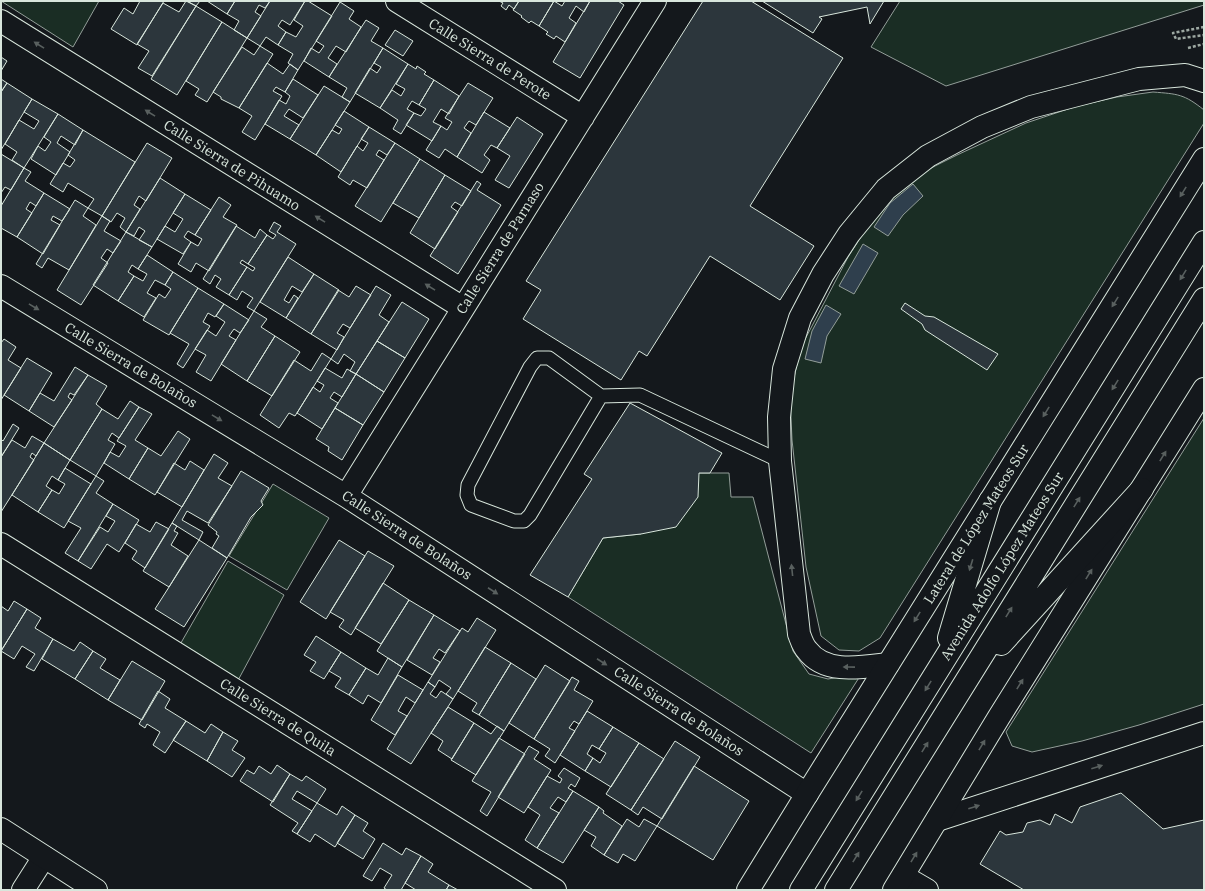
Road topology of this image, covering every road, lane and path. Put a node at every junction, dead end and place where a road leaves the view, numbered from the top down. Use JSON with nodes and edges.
{"nodes":[{"id":1,"x":397,"y":1,"type":"edge"},
{"id":2,"x":655,"y":1,"type":"edge"},
{"id":3,"x":1,"y":21,"type":"edge"},
{"id":4,"x":1204,"y":28,"type":"edge"},
{"id":5,"x":1204,"y":35,"type":"edge"},
{"id":6,"x":1204,"y":44,"type":"edge"},
{"id":7,"x":1186,"y":48,"type":"dead end"},
{"id":8,"x":1204,"y":81,"type":"edge"},
{"id":9,"x":583,"y":117,"type":"junction"},
{"id":10,"x":1204,"y":159,"type":"edge"},
{"id":11,"x":1204,"y":242,"type":"edge"},
{"id":12,"x":1,"y":286,"type":"edge"},
{"id":13,"x":1204,"y":299,"type":"edge"},
{"id":14,"x":463,"y":308,"type":"junction"},
{"id":15,"x":1204,"y":389,"type":"edge"},
{"id":16,"x":600,"y":396,"type":"junction"},
{"id":17,"x":780,"y":461,"type":"junction"},
{"id":18,"x":1142,"y":489,"type":"junction"},
{"id":19,"x":346,"y":496,"type":"junction"},
{"id":20,"x":990,"y":501,"type":"junction"},
{"id":21,"x":1,"y":544,"type":"edge"},
{"id":22,"x":888,"y":664,"type":"junction"},
{"id":23,"x":940,"y":667,"type":"junction"},
{"id":24,"x":964,"y":685,"type":"junction"},
{"id":25,"x":1204,"y":733,"type":"edge"},
{"id":26,"x":807,"y":794,"type":"junction"},
{"id":27,"x":937,"y":820,"type":"junction"},
{"id":28,"x":1,"y":829,"type":"edge"},
{"id":29,"x":44,"y":857,"type":"junction"},
{"id":30,"x":899,"y":883,"type":"edge"},
{"id":31,"x":23,"y":890,"type":"edge"},
{"id":32,"x":96,"y":890,"type":"edge"},
{"id":33,"x":555,"y":890,"type":"edge"},
{"id":34,"x":748,"y":890,"type":"edge"},
{"id":35,"x":801,"y":890,"type":"edge"},
{"id":36,"x":836,"y":890,"type":"edge"},
{"id":37,"x":926,"y":890,"type":"edge"}],
"edges":[{"from":1,"to":9,"type":"street","name":"Calle Sierra de Perote"},
{"from":2,"to":9,"type":"street","name":"Calle Sierra de Parnaso"},
{"from":14,"to":3,"type":"street","name":"Calle Sierra de Pihuamo","one_way":true},
{"from":4,"to":5,"type":"path"},
{"from":6,"to":7,"type":"path"},
{"from":8,"to":17,"type":"street"},
{"from":9,"to":14,"type":"street","name":"Calle Sierra de Parnaso"},
{"from":10,"to":20,"type":"street","name":"Lateral de López Mateos Sur","one_way":true},
{"from":11,"to":23,"type":"street","name":"Avenida Adolfo López Mateos Sur","one_way":true},
{"from":12,"to":19,"type":"street","name":"Calle Sierra de Bolaños","one_way":true},
{"from":24,"to":13,"type":"street","one_way":true},
{"from":14,"to":19,"type":"street","name":"Calle Sierra de Parnaso"},
{"from":18,"to":15,"type":"street","one_way":true},
{"from":16,"to":16,"type":"lane"},
{"from":16,"to":17,"type":"lane"},
{"from":22,"to":17,"type":"street","one_way":true},
{"from":18,"to":24,"type":"street"},
{"from":27,"to":18,"type":"street","one_way":true},
{"from":19,"to":26,"type":"street","name":"Calle Sierra de Bolaños","one_way":true},
{"from":20,"to":22,"type":"street","name":"Lateral de López Mateos Sur","one_way":true},
{"from":20,"to":23,"type":"street","one_way":true},
{"from":21,"to":33,"type":"street","name":"Calle Sierra de Quila"},
{"from":22,"to":26,"type":"street","name":"Lateral de López Mateos Sur"},
{"from":23,"to":35,"type":"street","name":"Avenida Adolfo López Mateos Sur","one_way":true},
{"from":36,"to":24,"type":"street","one_way":true},
{"from":27,"to":25,"type":"street","one_way":true},
{"from":26,"to":34,"type":"street","name":"Lateral de López Mateos Sur"},
{"from":30,"to":27,"type":"street","one_way":true},
{"from":28,"to":29,"type":"street"},
{"from":29,"to":31,"type":"street"},
{"from":29,"to":32,"type":"street"},
{"from":30,"to":37,"type":"street"}]}
